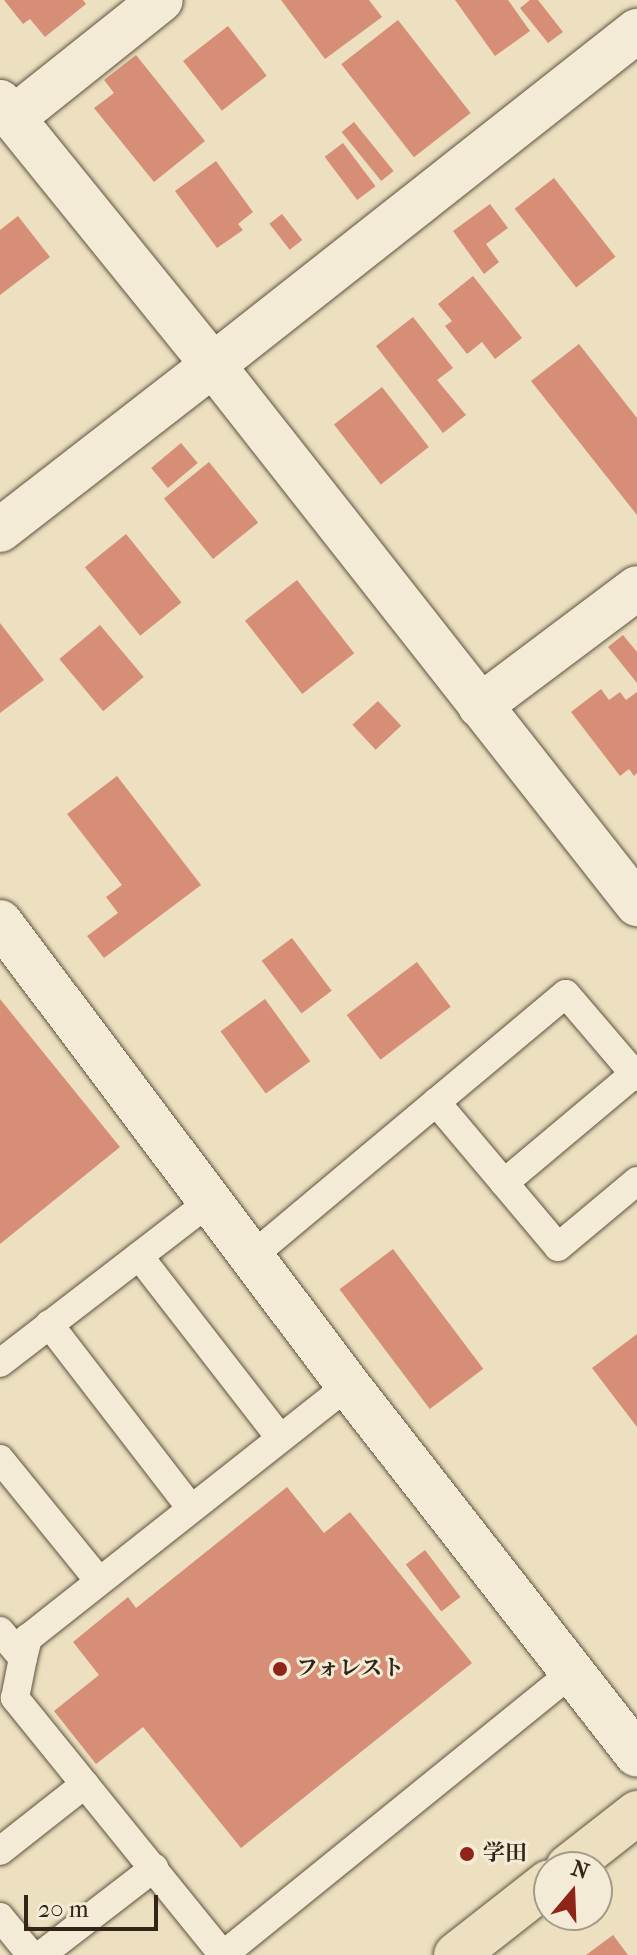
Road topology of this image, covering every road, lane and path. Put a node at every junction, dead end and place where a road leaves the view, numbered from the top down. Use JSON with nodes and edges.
{"nodes":[{"id":1,"x":161,"y":0,"type":"edge"},
{"id":2,"x":637,"y":31,"type":"edge"},
{"id":3,"x":6,"y":110,"type":"edge"},
{"id":4,"x":213,"y":365,"type":"junction"},
{"id":5,"x":0,"y":530,"type":"edge"},
{"id":6,"x":637,"y":588,"type":"edge"},
{"id":7,"x":480,"y":706,"type":"junction"},
{"id":8,"x":637,"y":904,"type":"edge"},
{"id":9,"x":0,"y":922,"type":"edge"},
{"id":10,"x":636,"y":1076,"type":"edge"},
{"id":11,"x":436,"y":1102,"type":"junction"},
{"id":12,"x":637,"y":1181,"type":"edge"},
{"id":13,"x":504,"y":1183,"type":"junction"},
{"id":14,"x":210,"y":1201,"type":"junction"},
{"id":15,"x":139,"y":1256,"type":"junction"},
{"id":16,"x":251,"y":1257,"type":"junction"},
{"id":17,"x":49,"y":1324,"type":"junction"},
{"id":18,"x":0,"y":1363,"type":"edge"},
{"id":19,"x":348,"y":1385,"type":"junction"},
{"id":20,"x":280,"y":1438,"type":"junction"},
{"id":21,"x":0,"y":1459,"type":"edge"},
{"id":22,"x":190,"y":1507,"type":"junction"},
{"id":23,"x":99,"y":1581,"type":"junction"},
{"id":24,"x":0,"y":1631,"type":"edge"},
{"id":25,"x":23,"y":1658,"type":"junction"},
{"id":26,"x":572,"y":1672,"type":"junction"},
{"id":27,"x":8,"y":1704,"type":"edge"},
{"id":28,"x":637,"y":1755,"type":"edge"},
{"id":29,"x":85,"y":1784,"type":"junction"},
{"id":30,"x":637,"y":1813,"type":"edge"},
{"id":31,"x":0,"y":1851,"type":"edge"},
{"id":32,"x":588,"y":1851,"type":"edge"},
{"id":33,"x":154,"y":1868,"type":"junction"},
{"id":34,"x":533,"y":1895,"type":"edge"},
{"id":35,"x":0,"y":1917,"type":"edge"},
{"id":36,"x":238,"y":1951,"type":"edge"},
{"id":37,"x":31,"y":1955,"type":"edge"},
{"id":38,"x":41,"y":1955,"type":"edge"},
{"id":39,"x":456,"y":1955,"type":"edge"}],
"edges":[{"from":1,"to":3,"type":"street"},
{"from":2,"to":4,"type":"street"},
{"from":3,"to":4,"type":"street"},
{"from":4,"to":5,"type":"street"},
{"from":4,"to":7,"type":"street"},
{"from":6,"to":7,"type":"street"},
{"from":7,"to":8,"type":"street"},
{"from":9,"to":14,"type":"street"},
{"from":10,"to":11,"type":"lane"},
{"from":10,"to":13,"type":"lane"},
{"from":11,"to":13,"type":"lane"},
{"from":11,"to":16,"type":"lane"},
{"from":12,"to":13,"type":"lane"},
{"from":14,"to":15,"type":"lane"},
{"from":14,"to":16,"type":"street"},
{"from":15,"to":17,"type":"lane"},
{"from":15,"to":20,"type":"lane"},
{"from":16,"to":19,"type":"street"},
{"from":17,"to":18,"type":"lane"},
{"from":17,"to":22,"type":"lane"},
{"from":19,"to":20,"type":"lane"},
{"from":19,"to":26,"type":"street"},
{"from":20,"to":22,"type":"lane"},
{"from":21,"to":23,"type":"lane"},
{"from":22,"to":23,"type":"lane"},
{"from":23,"to":25,"type":"lane"},
{"from":24,"to":25,"type":"lane"},
{"from":25,"to":27,"type":"lane"},
{"from":26,"to":28,"type":"street"},
{"from":26,"to":36,"type":"lane"},
{"from":27,"to":29,"type":"lane"},
{"from":29,"to":31,"type":"lane"},
{"from":29,"to":33,"type":"lane"},
{"from":30,"to":32,"type":"highway"},
{"from":33,"to":36,"type":"lane"},
{"from":33,"to":38,"type":"lane"},
{"from":34,"to":39,"type":"highway"},
{"from":35,"to":37,"type":"lane"}]}
